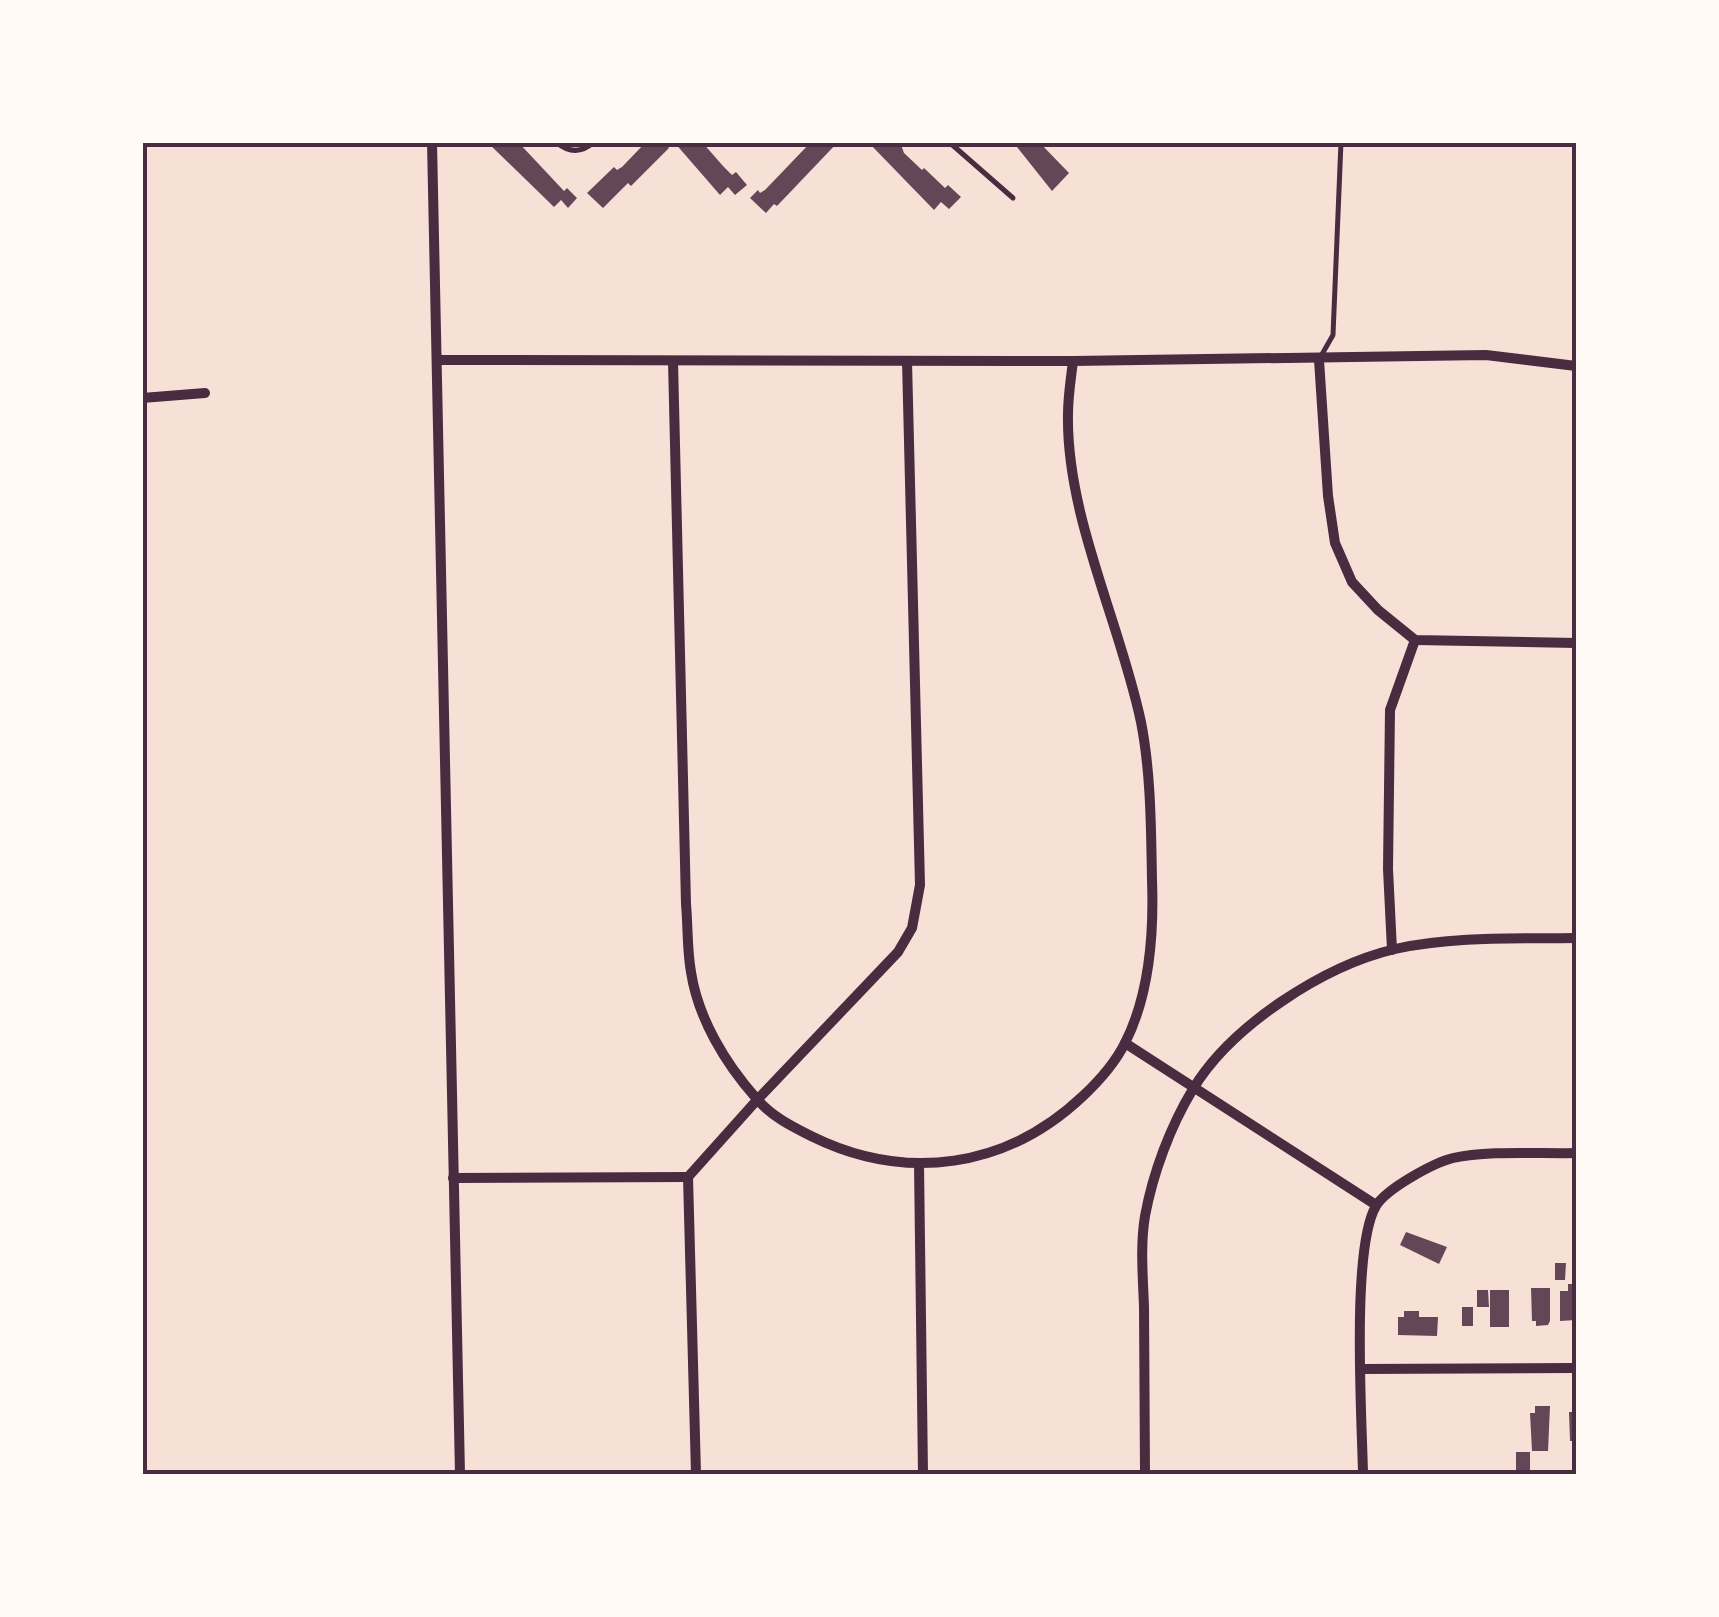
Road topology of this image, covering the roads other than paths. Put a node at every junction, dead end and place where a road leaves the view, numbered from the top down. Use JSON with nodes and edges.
{"nodes":[{"id":1,"x":432,"y":142,"type":"edge"},
{"id":2,"x":556,"y":142,"type":"edge"},
{"id":3,"x":594,"y":142,"type":"edge"},
{"id":4,"x":949,"y":142,"type":"edge"},
{"id":5,"x":1341,"y":142,"type":"edge"},
{"id":6,"x":1013,"y":198,"type":"dead end"},
{"id":7,"x":436,"y":360,"type":"junction"},
{"id":8,"x":1319,"y":360,"type":"junction"},
{"id":9,"x":673,"y":361,"type":"junction"},
{"id":10,"x":906,"y":361,"type":"junction"},
{"id":11,"x":1072,"y":361,"type":"junction"},
{"id":12,"x":1576,"y":366,"type":"edge"},
{"id":13,"x":205,"y":394,"type":"dead end"},
{"id":14,"x":142,"y":398,"type":"edge"},
{"id":15,"x":1415,"y":640,"type":"junction"},
{"id":16,"x":1576,"y":643,"type":"edge"},
{"id":17,"x":1576,"y":938,"type":"edge"},
{"id":18,"x":1392,"y":950,"type":"junction"},
{"id":19,"x":1125,"y":1043,"type":"junction"},
{"id":20,"x":1194,"y":1088,"type":"junction"},
{"id":21,"x":757,"y":1100,"type":"junction"},
{"id":22,"x":1576,"y":1153,"type":"edge"},
{"id":23,"x":919,"y":1164,"type":"junction"},
{"id":24,"x":688,"y":1177,"type":"junction"},
{"id":25,"x":453,"y":1178,"type":"junction"},
{"id":26,"x":1376,"y":1206,"type":"junction"},
{"id":27,"x":1576,"y":1368,"type":"edge"},
{"id":28,"x":1361,"y":1369,"type":"junction"},
{"id":29,"x":460,"y":1474,"type":"edge"},
{"id":30,"x":696,"y":1474,"type":"edge"},
{"id":31,"x":923,"y":1474,"type":"edge"},
{"id":32,"x":1145,"y":1474,"type":"edge"},
{"id":33,"x":1363,"y":1474,"type":"edge"}],
"edges":[{"from":1,"to":7,"type":"street"},
{"from":2,"to":3,"type":"lane"},
{"from":4,"to":6,"type":"lane"},
{"from":5,"to":8,"type":"lane"},
{"from":7,"to":9,"type":"street"},
{"from":7,"to":25,"type":"street"},
{"from":8,"to":11,"type":"street"},
{"from":8,"to":12,"type":"street"},
{"from":8,"to":15,"type":"street"},
{"from":9,"to":10,"type":"street"},
{"from":9,"to":21,"type":"street"},
{"from":10,"to":11,"type":"street"},
{"from":10,"to":21,"type":"street"},
{"from":11,"to":19,"type":"street"},
{"from":13,"to":14,"type":"street"},
{"from":15,"to":16,"type":"street"},
{"from":15,"to":18,"type":"street"},
{"from":17,"to":18,"type":"street"},
{"from":18,"to":20,"type":"street"},
{"from":19,"to":20,"type":"street"},
{"from":19,"to":23,"type":"street"},
{"from":20,"to":26,"type":"street"},
{"from":20,"to":32,"type":"street"},
{"from":21,"to":23,"type":"street"},
{"from":21,"to":24,"type":"street"},
{"from":22,"to":26,"type":"street"},
{"from":23,"to":31,"type":"street"},
{"from":24,"to":25,"type":"street"},
{"from":24,"to":30,"type":"street"},
{"from":25,"to":29,"type":"street"},
{"from":26,"to":28,"type":"street"},
{"from":27,"to":28,"type":"street"},
{"from":28,"to":33,"type":"street"}]}
